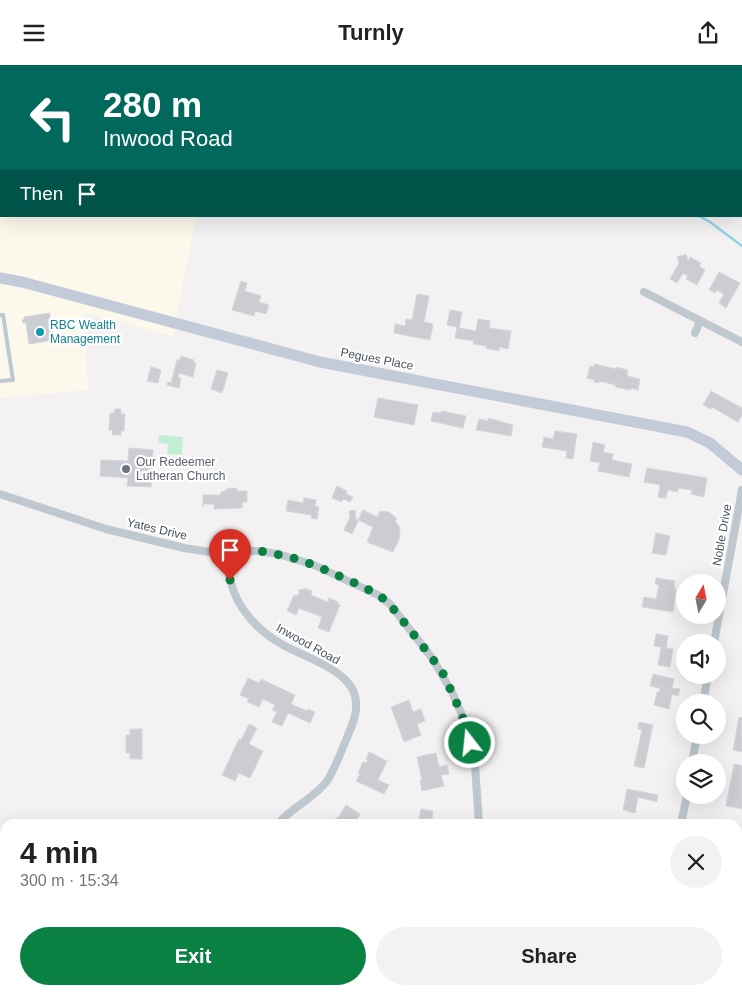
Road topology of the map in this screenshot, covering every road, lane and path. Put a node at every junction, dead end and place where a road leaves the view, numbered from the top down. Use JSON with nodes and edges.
{"nodes":[{"id":1,"x":0,"y":278,"type":"edge"},
{"id":2,"x":644,"y":291,"type":"dead end"},
{"id":3,"x":0,"y":315,"type":"edge"},
{"id":4,"x":700,"y":321,"type":"junction"},
{"id":5,"x":695,"y":333,"type":"dead end"},
{"id":6,"x":742,"y":342,"type":"edge"},
{"id":7,"x":0,"y":381,"type":"edge"},
{"id":8,"x":742,"y":470,"type":"edge"},
{"id":9,"x":742,"y":490,"type":"edge"},
{"id":10,"x":0,"y":494,"type":"edge"},
{"id":11,"x":226,"y":552,"type":"junction"},
{"id":12,"x":716,"y":634,"type":"edge"},
{"id":13,"x":685,"y":804,"type":"edge"},
{"id":14,"x":284,"y":819,"type":"edge"},
{"id":15,"x":479,"y":819,"type":"edge"},
{"id":16,"x":683,"y":819,"type":"edge"}],
"edges":[{"from":1,"to":8,"type":"street","name":"Pegues Place"},
{"from":2,"to":4,"type":"street"},
{"from":3,"to":7,"type":"lane"},
{"from":4,"to":5,"type":"street"},
{"from":4,"to":6,"type":"street"},
{"from":9,"to":12,"type":"street","name":"Noble Drive"},
{"from":10,"to":11,"type":"street","name":"Yates Drive"},
{"from":11,"to":14,"type":"street","name":"Inwood Road"},
{"from":11,"to":15,"type":"street","name":"Yates Drive"},
{"from":13,"to":16,"type":"street"}]}
